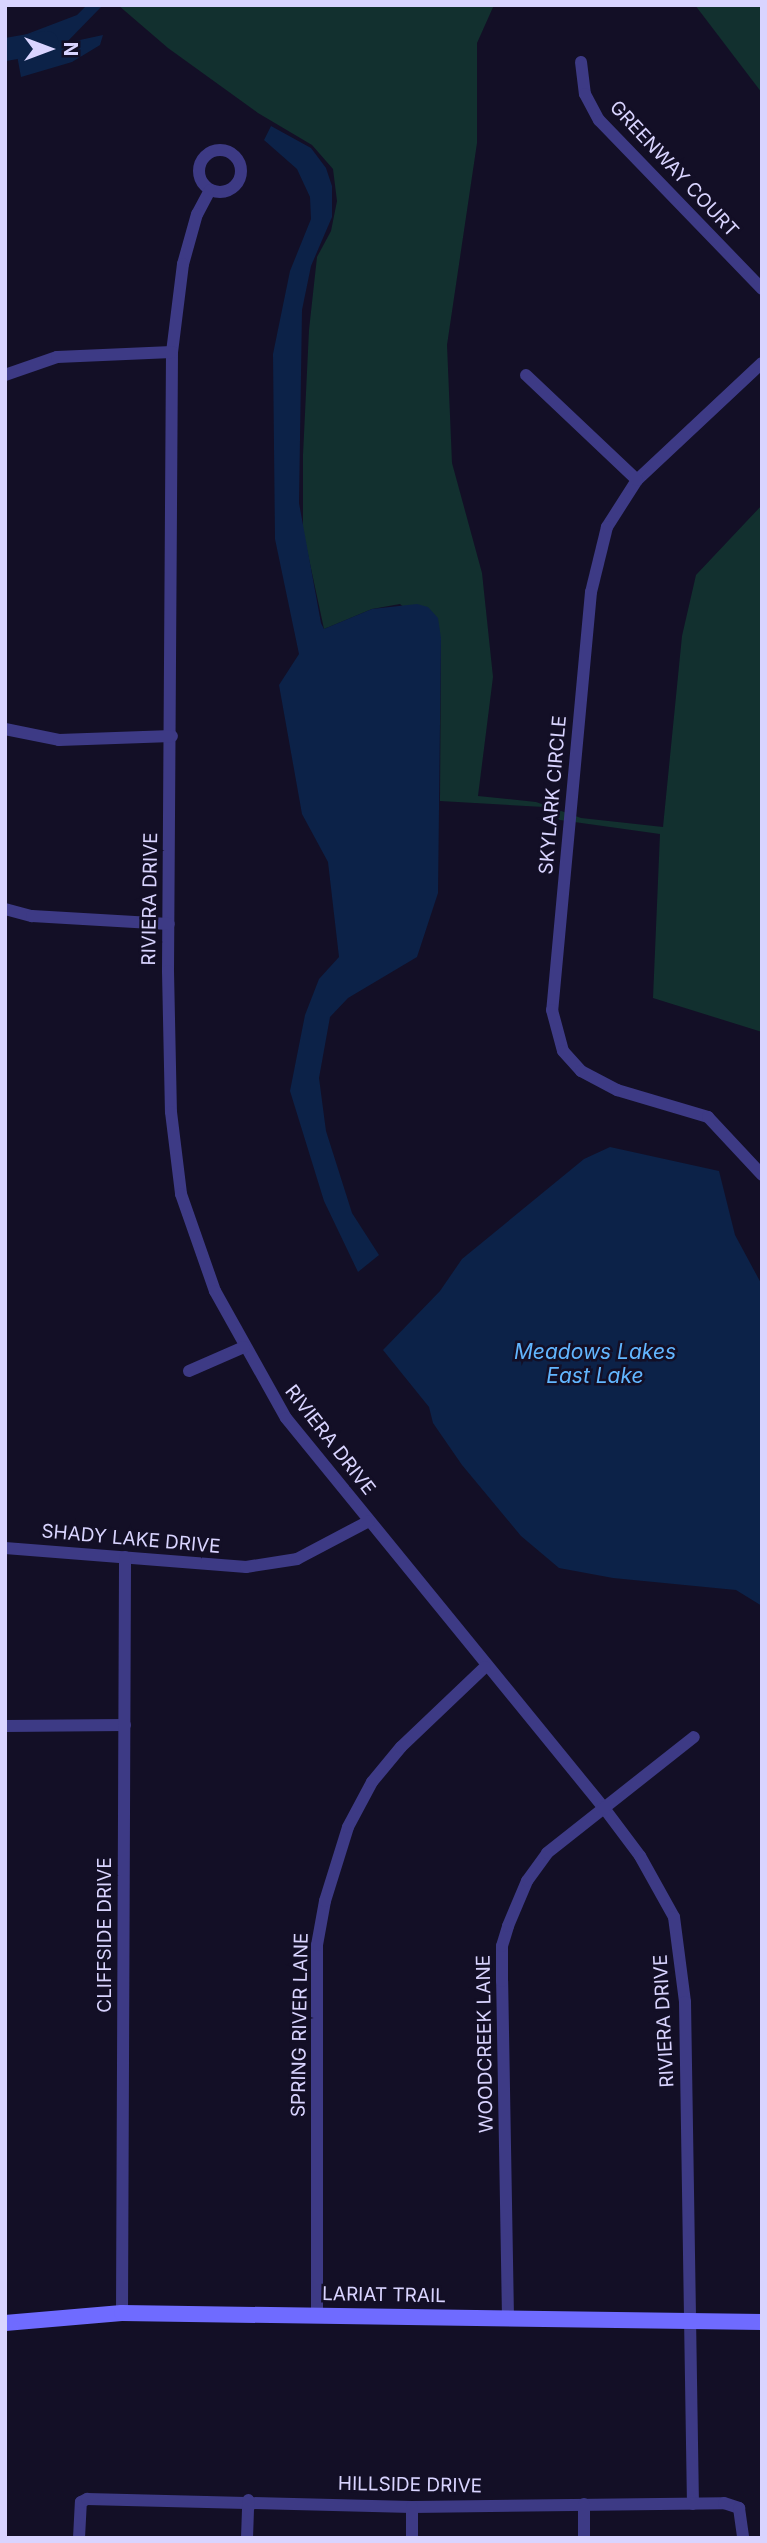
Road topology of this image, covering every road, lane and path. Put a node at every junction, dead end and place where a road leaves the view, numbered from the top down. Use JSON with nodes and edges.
{"nodes":[{"id":1,"x":581,"y":62,"type":"dead end"},
{"id":2,"x":210,"y":190,"type":"dead end"},
{"id":3,"x":762,"y":289,"type":"edge"},
{"id":4,"x":172,"y":352,"type":"junction"},
{"id":5,"x":762,"y":363,"type":"edge"},
{"id":6,"x":5,"y":375,"type":"edge"},
{"id":7,"x":526,"y":375,"type":"dead end"},
{"id":8,"x":637,"y":481,"type":"junction"},
{"id":9,"x":5,"y":729,"type":"edge"},
{"id":10,"x":172,"y":737,"type":"junction"},
{"id":11,"x":5,"y":909,"type":"edge"},
{"id":12,"x":169,"y":924,"type":"junction"},
{"id":13,"x":762,"y":1175,"type":"edge"},
{"id":14,"x":244,"y":1347,"type":"junction"},
{"id":15,"x":189,"y":1371,"type":"dead end"},
{"id":16,"x":369,"y":1521,"type":"junction"},
{"id":17,"x":5,"y":1548,"type":"edge"},
{"id":18,"x":125,"y":1557,"type":"junction"},
{"id":19,"x":485,"y":1667,"type":"junction"},
{"id":20,"x":125,"y":1725,"type":"junction"},
{"id":21,"x":5,"y":1726,"type":"edge"},
{"id":22,"x":694,"y":1737,"type":"dead end"},
{"id":23,"x":604,"y":1808,"type":"junction"},
{"id":24,"x":122,"y":2313,"type":"junction"},
{"id":25,"x":317,"y":2315,"type":"junction"},
{"id":26,"x":508,"y":2318,"type":"junction"},
{"id":27,"x":5,"y":2322,"type":"edge"},
{"id":28,"x":689,"y":2322,"type":"junction"},
{"id":29,"x":762,"y":2322,"type":"edge"},
{"id":30,"x":248,"y":2500,"type":"junction"},
{"id":31,"x":584,"y":2504,"type":"junction"},
{"id":32,"x":693,"y":2504,"type":"junction"},
{"id":33,"x":412,"y":2507,"type":"junction"},
{"id":34,"x":79,"y":2538,"type":"edge"},
{"id":35,"x":247,"y":2538,"type":"edge"},
{"id":36,"x":412,"y":2538,"type":"edge"},
{"id":37,"x":583,"y":2538,"type":"edge"},
{"id":38,"x":743,"y":2538,"type":"edge"}],
"edges":[{"from":1,"to":3,"type":"street","name":"GREENWAY COURT"},
{"from":2,"to":4,"type":"street","name":"RIVIERA DRIVE"},
{"from":4,"to":6,"type":"street"},
{"from":4,"to":10,"type":"street","name":"RIVIERA DRIVE"},
{"from":5,"to":8,"type":"street","name":"SKYLARK CIRCLE"},
{"from":7,"to":8,"type":"street"},
{"from":8,"to":13,"type":"street","name":"SKYLARK CIRCLE"},
{"from":9,"to":10,"type":"street"},
{"from":10,"to":12,"type":"street","name":"RIVIERA DRIVE"},
{"from":11,"to":12,"type":"street"},
{"from":12,"to":14,"type":"street","name":"RIVIERA DRIVE"},
{"from":14,"to":15,"type":"street"},
{"from":14,"to":16,"type":"street","name":"RIVIERA DRIVE"},
{"from":16,"to":18,"type":"street","name":"SHADY LAKE DRIVE"},
{"from":16,"to":19,"type":"street","name":"RIVIERA DRIVE"},
{"from":17,"to":18,"type":"street","name":"SHADY LAKE DRIVE"},
{"from":18,"to":20,"type":"street","name":"CLIFFSIDE DRIVE"},
{"from":19,"to":23,"type":"street","name":"RIVIERA DRIVE"},
{"from":19,"to":25,"type":"street","name":"SPRING RIVER LANE"},
{"from":20,"to":21,"type":"street"},
{"from":20,"to":24,"type":"street","name":"CLIFFSIDE DRIVE"},
{"from":22,"to":23,"type":"street","name":"WOODCREEK LANE"},
{"from":23,"to":26,"type":"street","name":"WOODCREEK LANE"},
{"from":23,"to":28,"type":"street","name":"RIVIERA DRIVE"},
{"from":24,"to":25,"type":"street","name":"LARIAT TRAIL"},
{"from":24,"to":27,"type":"street","name":"LARIAT TRAIL"},
{"from":25,"to":26,"type":"street","name":"LARIAT TRAIL"},
{"from":26,"to":28,"type":"street","name":"LARIAT TRAIL"},
{"from":28,"to":29,"type":"street","name":"LARIAT TRAIL"},
{"from":28,"to":32,"type":"street","name":"RIVIERA DRIVE"},
{"from":30,"to":33,"type":"street","name":"HILLSIDE DRIVE"},
{"from":30,"to":34,"type":"street","name":"HILLSIDE DRIVE"},
{"from":30,"to":35,"type":"street"},
{"from":31,"to":32,"type":"street","name":"HILLSIDE DRIVE"},
{"from":31,"to":33,"type":"street","name":"HILLSIDE DRIVE"},
{"from":31,"to":37,"type":"street"},
{"from":32,"to":38,"type":"street","name":"HILLSIDE DRIVE"},
{"from":33,"to":36,"type":"street"}]}
